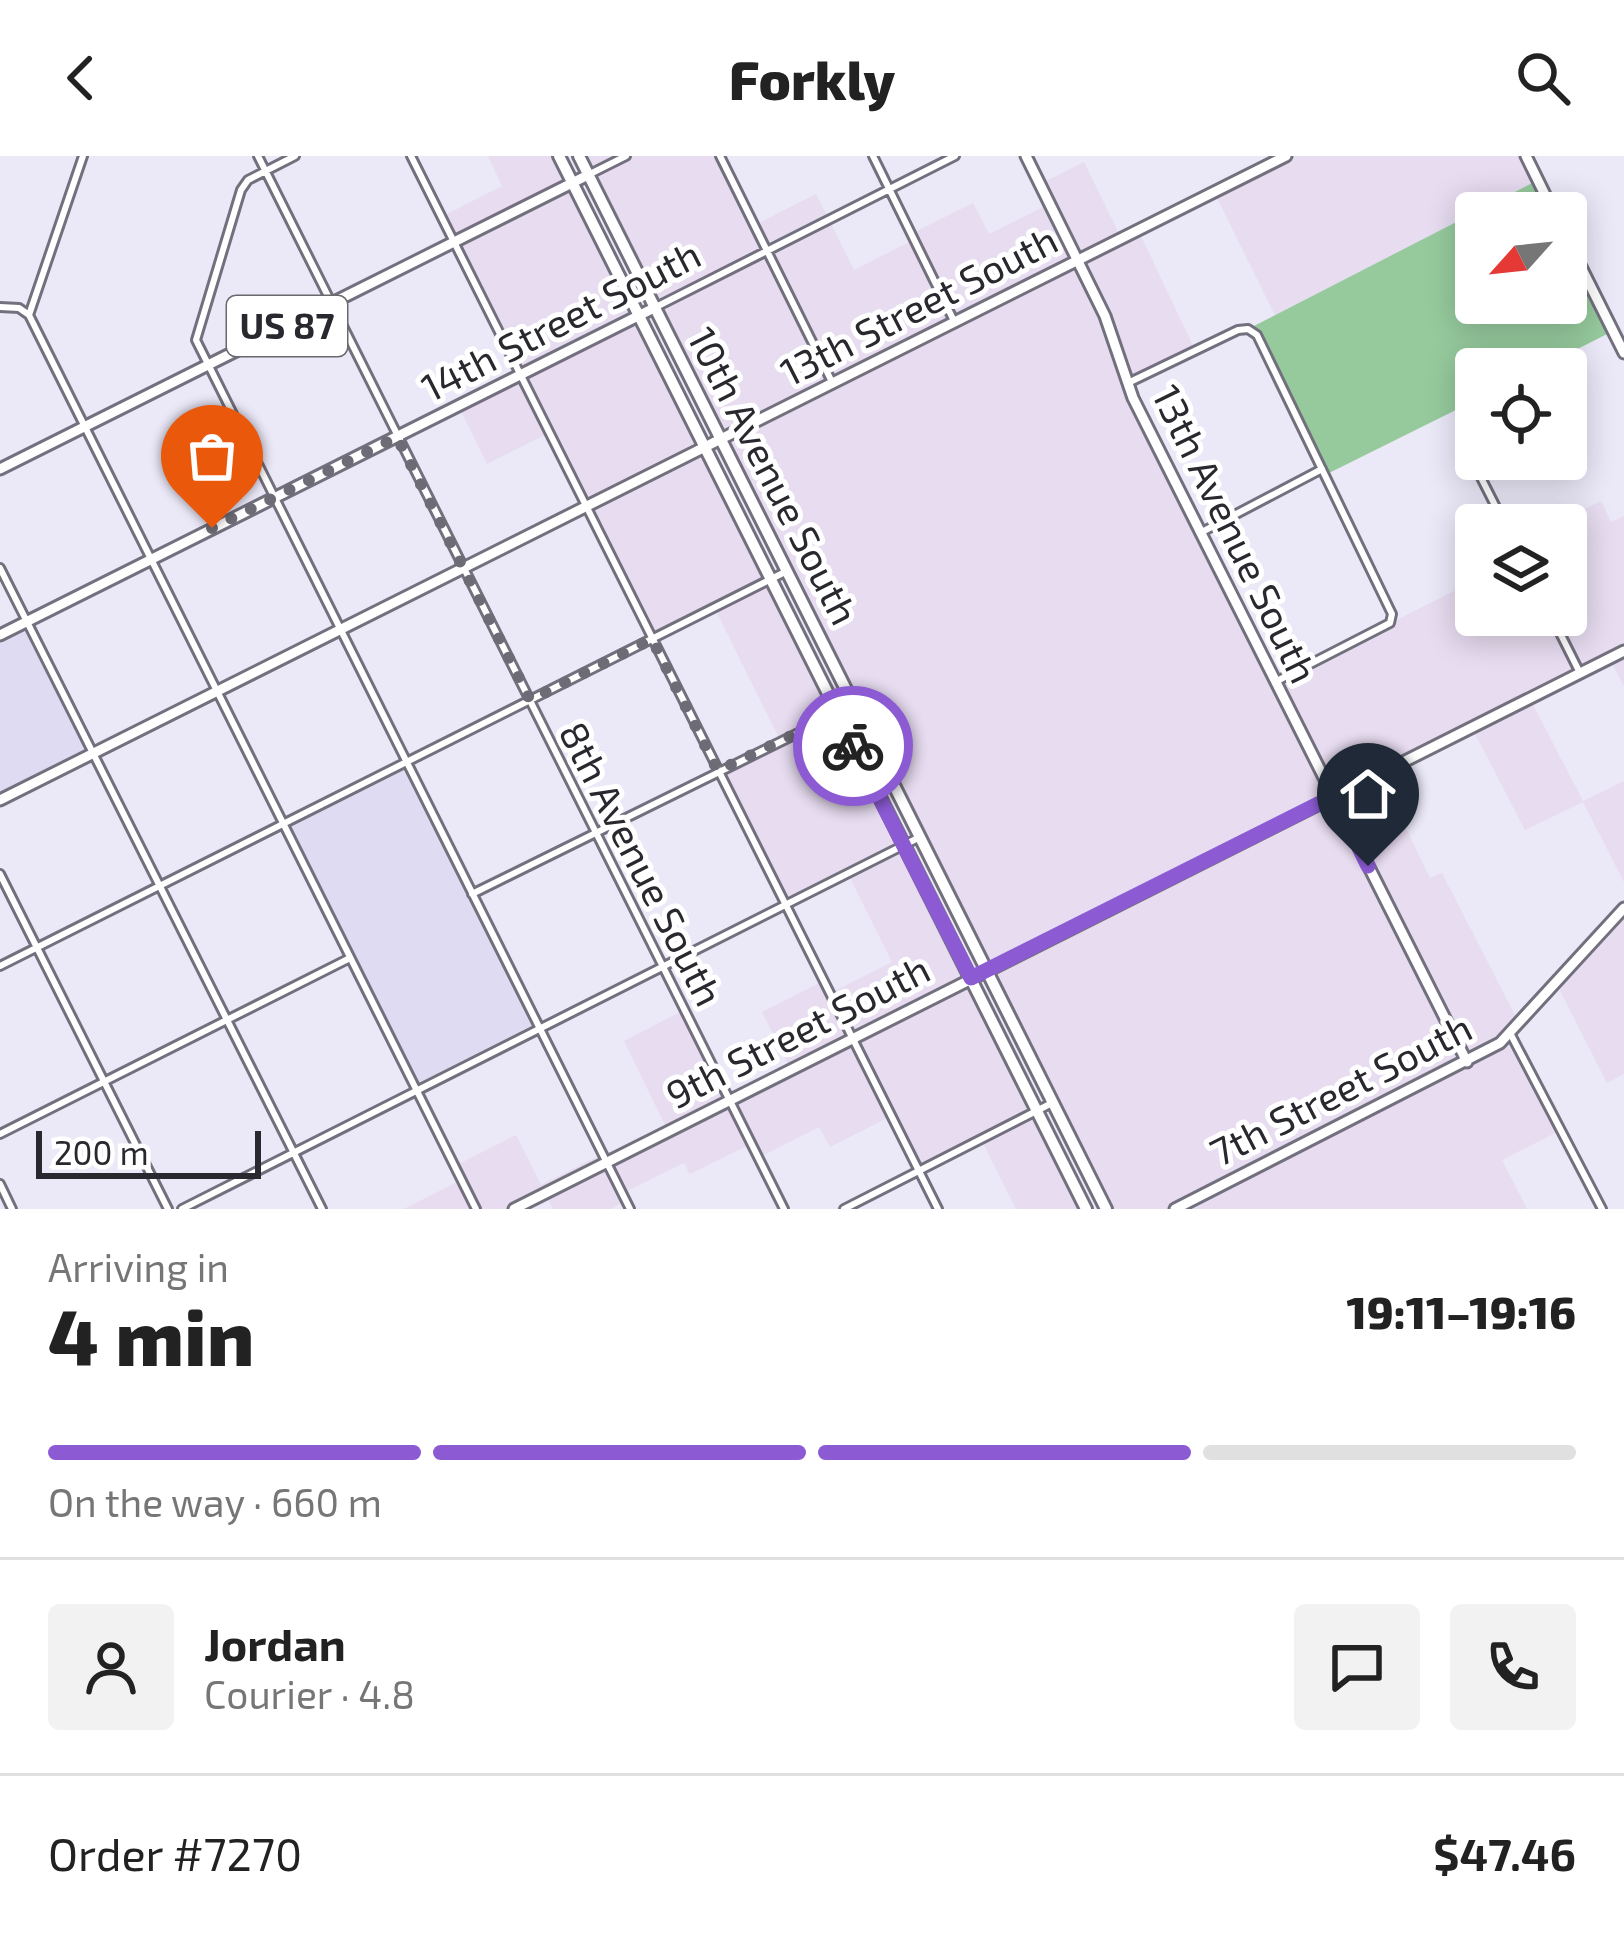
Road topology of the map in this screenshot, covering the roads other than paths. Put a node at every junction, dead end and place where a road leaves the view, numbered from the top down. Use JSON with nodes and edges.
{"nodes":[{"id":1,"x":83,"y":156,"type":"edge"},
{"id":2,"x":258,"y":156,"type":"edge"},
{"id":3,"x":295,"y":156,"type":"edge"},
{"id":4,"x":411,"y":156,"type":"edge"},
{"id":5,"x":559,"y":156,"type":"edge"},
{"id":6,"x":578,"y":156,"type":"edge"},
{"id":7,"x":626,"y":156,"type":"edge"},
{"id":8,"x":720,"y":156,"type":"edge"},
{"id":9,"x":873,"y":156,"type":"edge"},
{"id":10,"x":955,"y":156,"type":"edge"},
{"id":11,"x":1026,"y":156,"type":"edge"},
{"id":12,"x":1284,"y":156,"type":"edge"},
{"id":13,"x":1526,"y":156,"type":"edge"},
{"id":14,"x":265,"y":171,"type":"junction"},
{"id":15,"x":588,"y":176,"type":"junction"},
{"id":16,"x":574,"y":184,"type":"junction"},
{"id":17,"x":890,"y":189,"type":"junction"},
{"id":18,"x":1544,"y":192,"type":"edge"},
{"id":19,"x":454,"y":243,"type":"junction"},
{"id":20,"x":767,"y":250,"type":"junction"},
{"id":21,"x":1078,"y":260,"type":"junction"},
{"id":22,"x":1587,"y":279,"type":"edge"},
{"id":23,"x":332,"y":304,"type":"junction"},
{"id":24,"x":0,"y":307,"type":"edge"},
{"id":25,"x":656,"y":307,"type":"junction"},
{"id":26,"x":28,"y":315,"type":"junction"},
{"id":27,"x":638,"y":316,"type":"junction"},
{"id":28,"x":955,"y":322,"type":"junction"},
{"id":29,"x":1624,"y":353,"type":"edge"},
{"id":30,"x":208,"y":364,"type":"junction"},
{"id":31,"x":520,"y":375,"type":"junction"},
{"id":32,"x":1127,"y":383,"type":"junction"},
{"id":33,"x":833,"y":384,"type":"junction"},
{"id":34,"x":84,"y":427,"type":"junction"},
{"id":35,"x":397,"y":437,"type":"junction"},
{"id":36,"x":721,"y":440,"type":"junction"},
{"id":37,"x":705,"y":448,"type":"junction"},
{"id":38,"x":0,"y":469,"type":"edge"},
{"id":39,"x":1322,"y":469,"type":"junction"},
{"id":40,"x":274,"y":497,"type":"junction"},
{"id":41,"x":586,"y":506,"type":"junction"},
{"id":42,"x":1200,"y":532,"type":"junction"},
{"id":43,"x":150,"y":559,"type":"junction"},
{"id":44,"x":463,"y":567,"type":"junction"},
{"id":45,"x":0,"y":568,"type":"edge"},
{"id":46,"x":786,"y":572,"type":"junction"},
{"id":47,"x":771,"y":579,"type":"junction"},
{"id":48,"x":26,"y":622,"type":"junction"},
{"id":49,"x":340,"y":629,"type":"junction"},
{"id":50,"x":0,"y":635,"type":"edge"},
{"id":51,"x":1562,"y":636,"type":"edge"},
{"id":52,"x":652,"y":639,"type":"junction"},
{"id":53,"x":1624,"y":650,"type":"edge"},
{"id":54,"x":1580,"y":673,"type":"junction"},
{"id":55,"x":1275,"y":682,"type":"junction"},
{"id":56,"x":216,"y":691,"type":"junction"},
{"id":57,"x":530,"y":700,"type":"junction"},
{"id":58,"x":855,"y":705,"type":"junction"},
{"id":59,"x":837,"y":714,"type":"junction"},
{"id":60,"x":92,"y":754,"type":"junction"},
{"id":61,"x":406,"y":762,"type":"junction"},
{"id":62,"x":718,"y":771,"type":"junction"},
{"id":63,"x":1334,"y":796,"type":"junction"},
{"id":64,"x":0,"y":800,"type":"edge"},
{"id":65,"x":284,"y":824,"type":"junction"},
{"id":66,"x":595,"y":833,"type":"junction"},
{"id":67,"x":920,"y":837,"type":"junction"},
{"id":68,"x":903,"y":845,"type":"junction"},
{"id":69,"x":0,"y":874,"type":"edge"},
{"id":70,"x":160,"y":886,"type":"junction"},
{"id":71,"x":472,"y":894,"type":"junction"},
{"id":72,"x":784,"y":905,"type":"junction"},
{"id":73,"x":1624,"y":908,"type":"edge"},
{"id":74,"x":37,"y":947,"type":"junction"},
{"id":75,"x":351,"y":957,"type":"junction"},
{"id":76,"x":662,"y":965,"type":"junction"},
{"id":77,"x":0,"y":966,"type":"edge"},
{"id":78,"x":986,"y":971,"type":"junction"},
{"id":79,"x":971,"y":978,"type":"junction"},
{"id":80,"x":227,"y":1020,"type":"junction"},
{"id":81,"x":540,"y":1029,"type":"junction"},
{"id":82,"x":1510,"y":1033,"type":"junction"},
{"id":83,"x":853,"y":1039,"type":"junction"},
{"id":84,"x":1467,"y":1062,"type":"junction"},
{"id":85,"x":104,"y":1082,"type":"junction"},
{"id":86,"x":418,"y":1090,"type":"junction"},
{"id":87,"x":730,"y":1101,"type":"junction"},
{"id":88,"x":1052,"y":1103,"type":"junction"},
{"id":89,"x":1037,"y":1110,"type":"junction"},
{"id":90,"x":0,"y":1135,"type":"edge"},
{"id":91,"x":293,"y":1152,"type":"junction"},
{"id":92,"x":607,"y":1162,"type":"junction"},
{"id":93,"x":919,"y":1170,"type":"junction"},
{"id":94,"x":0,"y":1184,"type":"edge"},
{"id":95,"x":13,"y":1209,"type":"edge"},
{"id":96,"x":168,"y":1209,"type":"edge"},
{"id":97,"x":182,"y":1209,"type":"edge"},
{"id":98,"x":322,"y":1209,"type":"edge"},
{"id":99,"x":476,"y":1209,"type":"edge"},
{"id":100,"x":514,"y":1209,"type":"edge"},
{"id":101,"x":630,"y":1209,"type":"edge"},
{"id":102,"x":784,"y":1209,"type":"edge"},
{"id":103,"x":844,"y":1209,"type":"edge"},
{"id":104,"x":938,"y":1209,"type":"edge"},
{"id":105,"x":1086,"y":1209,"type":"edge"},
{"id":106,"x":1106,"y":1209,"type":"edge"},
{"id":107,"x":1175,"y":1209,"type":"edge"},
{"id":108,"x":1602,"y":1209,"type":"edge"}],
"edges":[{"from":1,"to":26,"type":"street"},
{"from":2,"to":14,"type":"street","name":"8th Avenue South"},
{"from":3,"to":14,"type":"street"},
{"from":4,"to":19,"type":"street"},
{"from":5,"to":16,"type":"highway","name":"10th Avenue South"},
{"from":6,"to":15,"type":"highway","name":"10th Avenue South"},
{"from":7,"to":15,"type":"street"},
{"from":8,"to":20,"type":"street"},
{"from":9,"to":17,"type":"street"},
{"from":10,"to":17,"type":"street","name":"14th Street South"},
{"from":11,"to":21,"type":"street","name":"13th Avenue South"},
{"from":12,"to":21,"type":"street","name":"13th Street South"},
{"from":13,"to":18,"type":"street"},
{"from":14,"to":23,"type":"street","name":"8th Avenue South"},
{"from":14,"to":30,"type":"street"},
{"from":15,"to":16,"type":"street"},
{"from":15,"to":25,"type":"highway","name":"10th Avenue South"},
{"from":16,"to":19,"type":"street","number":"US 87"},
{"from":16,"to":27,"type":"highway","name":"10th Avenue South"},
{"from":17,"to":20,"type":"street","name":"14th Street South"},
{"from":17,"to":28,"type":"street"},
{"from":19,"to":23,"type":"street","number":"US 87"},
{"from":19,"to":31,"type":"street"},
{"from":20,"to":25,"type":"street","name":"14th Street South"},
{"from":20,"to":33,"type":"street"},
{"from":21,"to":28,"type":"street","name":"13th Street South"},
{"from":21,"to":32,"type":"street","name":"13th Avenue South"},
{"from":22,"to":29,"type":"street"},
{"from":23,"to":30,"type":"street","number":"US 87"},
{"from":23,"to":35,"type":"street","name":"8th Avenue South"},
{"from":24,"to":26,"type":"street"},
{"from":25,"to":27,"type":"street","name":"14th Street South"},
{"from":25,"to":36,"type":"highway","name":"10th Avenue South"},
{"from":26,"to":34,"type":"street"},
{"from":27,"to":31,"type":"street","name":"14th Street South"},
{"from":27,"to":37,"type":"highway","name":"10th Avenue South"},
{"from":28,"to":33,"type":"street","name":"13th Street South"},
{"from":30,"to":34,"type":"street","number":"US 87"},
{"from":30,"to":40,"type":"street"},
{"from":31,"to":35,"type":"street","name":"14th Street South"},
{"from":31,"to":41,"type":"street"},
{"from":32,"to":39,"type":"street"},
{"from":32,"to":42,"type":"street","name":"13th Avenue South"},
{"from":33,"to":36,"type":"street","name":"13th Street South"},
{"from":34,"to":38,"type":"street","number":"US 87"},
{"from":34,"to":43,"type":"street"},
{"from":35,"to":40,"type":"street","name":"14th Street South"},
{"from":35,"to":44,"type":"street","name":"8th Avenue South"},
{"from":36,"to":37,"type":"street","name":"13th Street South"},
{"from":36,"to":46,"type":"highway","name":"10th Avenue South"},
{"from":37,"to":41,"type":"street","name":"13th Street South"},
{"from":37,"to":47,"type":"highway","name":"10th Avenue South"},
{"from":39,"to":42,"type":"street"},
{"from":39,"to":55,"type":"street"},
{"from":40,"to":43,"type":"street","name":"14th Street South"},
{"from":40,"to":49,"type":"street"},
{"from":41,"to":44,"type":"street","name":"13th Street South"},
{"from":41,"to":52,"type":"street"},
{"from":42,"to":55,"type":"street","name":"13th Avenue South"},
{"from":43,"to":48,"type":"street","name":"14th Street South"},
{"from":43,"to":56,"type":"street"},
{"from":44,"to":49,"type":"street","name":"13th Street South"},
{"from":44,"to":57,"type":"street","name":"8th Avenue South"},
{"from":45,"to":48,"type":"street"},
{"from":46,"to":47,"type":"street"},
{"from":46,"to":58,"type":"highway","name":"10th Avenue South"},
{"from":47,"to":52,"type":"street"},
{"from":47,"to":59,"type":"highway","name":"10th Avenue South"},
{"from":48,"to":50,"type":"street","name":"14th Street South"},
{"from":48,"to":60,"type":"street"},
{"from":49,"to":56,"type":"street","name":"13th Street South"},
{"from":49,"to":61,"type":"street"},
{"from":51,"to":54,"type":"street"},
{"from":52,"to":57,"type":"street"},
{"from":52,"to":62,"type":"street"},
{"from":53,"to":54,"type":"street","name":"9th Street South"},
{"from":54,"to":63,"type":"street","name":"9th Street South"},
{"from":55,"to":63,"type":"street","name":"13th Avenue South"},
{"from":56,"to":60,"type":"street","name":"13th Street South"},
{"from":56,"to":65,"type":"street"},
{"from":57,"to":61,"type":"street"},
{"from":57,"to":66,"type":"street","name":"8th Avenue South"},
{"from":58,"to":59,"type":"street"},
{"from":58,"to":67,"type":"highway","name":"10th Avenue South"},
{"from":59,"to":62,"type":"street"},
{"from":59,"to":68,"type":"highway","name":"10th Avenue South"},
{"from":60,"to":64,"type":"street","name":"13th Street South"},
{"from":60,"to":70,"type":"street"},
{"from":61,"to":65,"type":"street"},
{"from":61,"to":71,"type":"street"},
{"from":62,"to":66,"type":"street"},
{"from":62,"to":72,"type":"street"},
{"from":63,"to":78,"type":"street","name":"9th Street South"},
{"from":63,"to":84,"type":"street","name":"13th Avenue South"},
{"from":65,"to":70,"type":"street"},
{"from":65,"to":75,"type":"street"},
{"from":66,"to":71,"type":"street"},
{"from":66,"to":76,"type":"street","name":"8th Avenue South"},
{"from":67,"to":68,"type":"street"},
{"from":67,"to":78,"type":"highway","name":"10th Avenue South"},
{"from":68,"to":72,"type":"street"},
{"from":68,"to":79,"type":"highway","name":"10th Avenue South"},
{"from":69,"to":74,"type":"street"},
{"from":70,"to":74,"type":"street"},
{"from":70,"to":80,"type":"street"},
{"from":71,"to":81,"type":"street"},
{"from":72,"to":76,"type":"street"},
{"from":72,"to":83,"type":"street"},
{"from":73,"to":82,"type":"street","name":"7th Street South"},
{"from":74,"to":77,"type":"street"},
{"from":74,"to":85,"type":"street"},
{"from":75,"to":80,"type":"street"},
{"from":75,"to":86,"type":"street"},
{"from":76,"to":81,"type":"street"},
{"from":76,"to":87,"type":"street","name":"8th Avenue South"},
{"from":78,"to":79,"type":"street","name":"9th Street South"},
{"from":78,"to":88,"type":"highway","name":"10th Avenue South"},
{"from":79,"to":83,"type":"street","name":"9th Street South"},
{"from":79,"to":89,"type":"highway","name":"10th Avenue South"},
{"from":80,"to":85,"type":"street"},
{"from":80,"to":91,"type":"street"},
{"from":81,"to":86,"type":"street"},
{"from":81,"to":92,"type":"street"},
{"from":82,"to":84,"type":"street","name":"7th Street South"},
{"from":82,"to":108,"type":"street"},
{"from":83,"to":87,"type":"street","name":"9th Street South"},
{"from":83,"to":93,"type":"street"},
{"from":84,"to":107,"type":"street","name":"7th Street South"},
{"from":85,"to":90,"type":"street"},
{"from":85,"to":96,"type":"street"},
{"from":86,"to":91,"type":"street"},
{"from":86,"to":99,"type":"street"},
{"from":87,"to":92,"type":"street","name":"9th Street South"},
{"from":87,"to":102,"type":"street","name":"8th Avenue South"},
{"from":88,"to":89,"type":"street"},
{"from":88,"to":106,"type":"highway","name":"10th Avenue South"},
{"from":89,"to":93,"type":"street"},
{"from":89,"to":105,"type":"highway","name":"10th Avenue South"},
{"from":91,"to":97,"type":"street"},
{"from":91,"to":98,"type":"street"},
{"from":92,"to":100,"type":"street","name":"9th Street South"},
{"from":92,"to":101,"type":"street"},
{"from":93,"to":103,"type":"street"},
{"from":93,"to":104,"type":"street"},
{"from":94,"to":95,"type":"street"}]}
